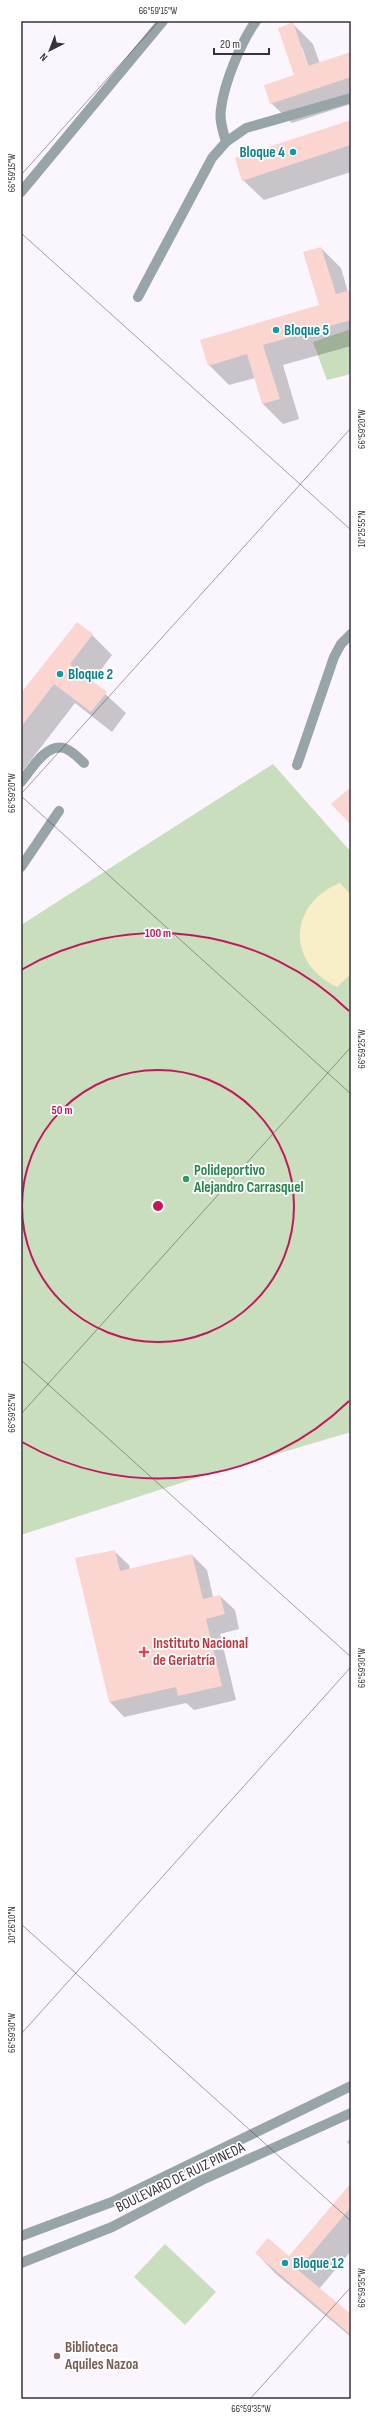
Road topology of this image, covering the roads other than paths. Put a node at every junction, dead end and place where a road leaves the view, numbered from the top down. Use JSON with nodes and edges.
{"nodes":[{"id":1,"x":163,"y":21,"type":"edge"},
{"id":2,"x":256,"y":21,"type":"edge"},
{"id":3,"x":351,"y":98,"type":"edge"},
{"id":4,"x":226,"y":142,"type":"junction"},
{"id":5,"x":21,"y":192,"type":"edge"},
{"id":6,"x":138,"y":297,"type":"dead end"},
{"id":7,"x":351,"y":634,"type":"edge"},
{"id":8,"x":84,"y":763,"type":"dead end"},
{"id":9,"x":297,"y":765,"type":"dead end"},
{"id":10,"x":21,"y":782,"type":"edge"},
{"id":11,"x":59,"y":812,"type":"dead end"},
{"id":12,"x":21,"y":867,"type":"edge"},
{"id":13,"x":351,"y":2086,"type":"edge"},
{"id":14,"x":351,"y":2113,"type":"edge"},
{"id":15,"x":21,"y":2236,"type":"edge"},
{"id":16,"x":21,"y":2263,"type":"edge"}],
"edges":[{"from":1,"to":5,"type":"street"},
{"from":2,"to":4,"type":"street"},
{"from":3,"to":4,"type":"street"},
{"from":4,"to":6,"type":"street"},
{"from":7,"to":9,"type":"street"},
{"from":8,"to":10,"type":"street"},
{"from":11,"to":12,"type":"street"},
{"from":13,"to":15,"type":"street","name":"BOULEVARD DE RUIZ PINEDA"},
{"from":14,"to":16,"type":"street","name":"BOULEVARD DE RUIZ PINEDA"}]}
